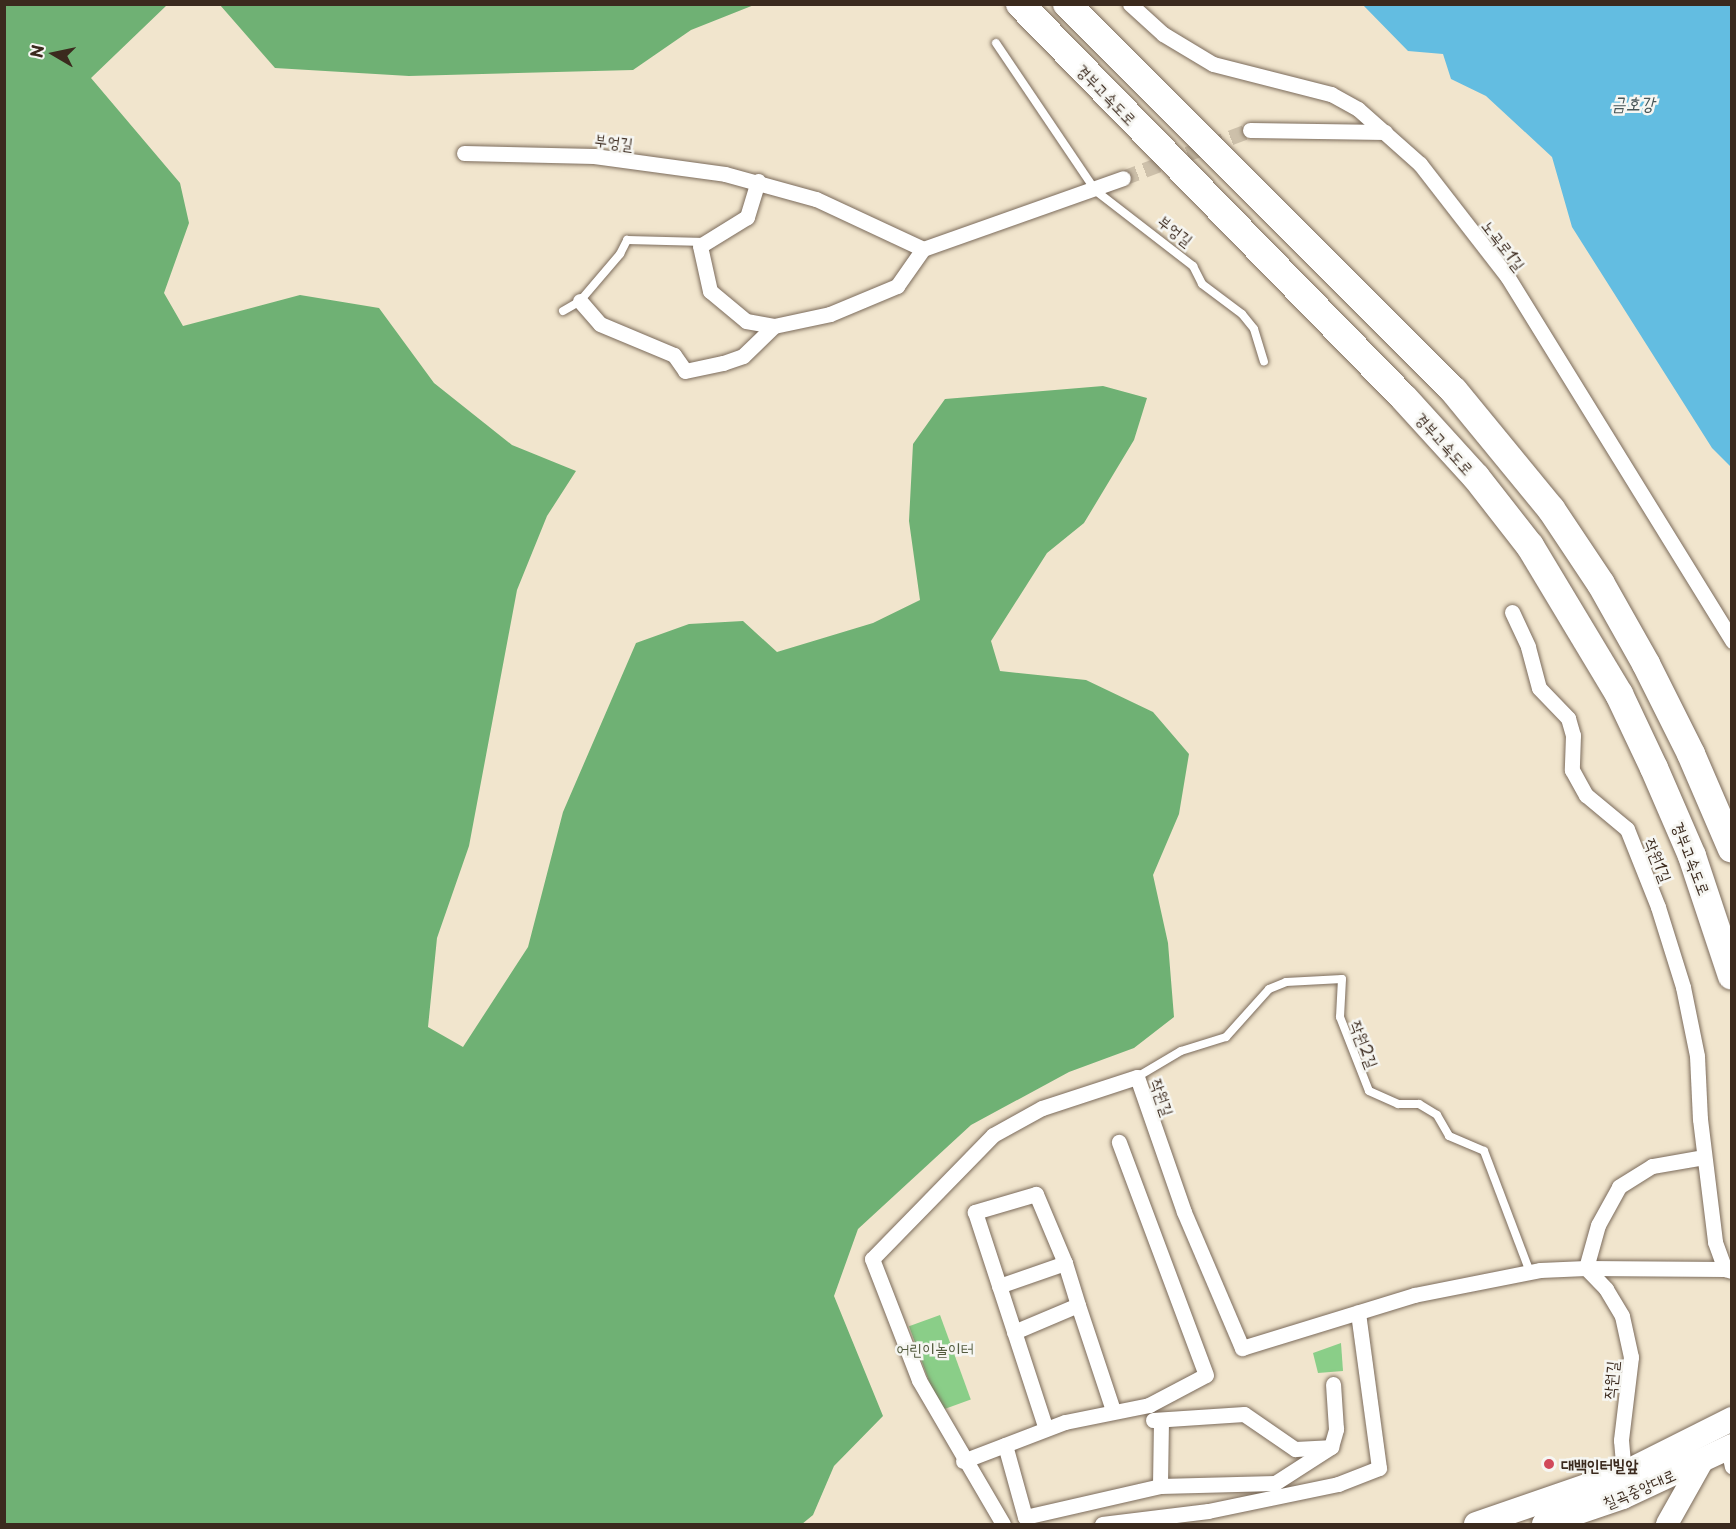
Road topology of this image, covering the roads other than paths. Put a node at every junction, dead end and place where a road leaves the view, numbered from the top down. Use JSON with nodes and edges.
{"nodes":[{"id":1,"x":1020,"y":4,"type":"edge"},
{"id":2,"x":1067,"y":4,"type":"edge"},
{"id":3,"x":1130,"y":4,"type":"edge"},
{"id":4,"x":996,"y":43,"type":"dead end"},
{"id":5,"x":1250,"y":130,"type":"tunnel mouth"},
{"id":6,"x":1385,"y":132,"type":"junction"},
{"id":7,"x":464,"y":153,"type":"dead end"},
{"id":8,"x":1123,"y":178,"type":"tunnel mouth"},
{"id":9,"x":758,"y":181,"type":"junction"},
{"id":10,"x":1096,"y":191,"type":"junction"},
{"id":11,"x":707,"y":242,"type":"junction"},
{"id":12,"x":923,"y":249,"type":"junction"},
{"id":13,"x":580,"y":302,"type":"junction"},
{"id":14,"x":563,"y":310,"type":"dead end"},
{"id":15,"x":774,"y":326,"type":"junction"},
{"id":16,"x":1264,"y":362,"type":"dead end"},
{"id":17,"x":1512,"y":612,"type":"dead end"},
{"id":18,"x":1731,"y":641,"type":"edge"},
{"id":19,"x":1731,"y":849,"type":"edge"},
{"id":20,"x":1731,"y":976,"type":"edge"},
{"id":21,"x":1137,"y":1077,"type":"junction"},
{"id":22,"x":1119,"y":1142,"type":"dead end"},
{"id":23,"x":1704,"y":1156,"type":"junction"},
{"id":24,"x":1065,"y":1263,"type":"junction"},
{"id":25,"x":1586,"y":1268,"type":"junction"},
{"id":26,"x":1728,"y":1270,"type":"edge"},
{"id":27,"x":1530,"y":1272,"type":"junction"},
{"id":28,"x":999,"y":1286,"type":"junction"},
{"id":29,"x":1078,"y":1305,"type":"junction"},
{"id":30,"x":1358,"y":1312,"type":"junction"},
{"id":31,"x":1014,"y":1332,"type":"junction"},
{"id":32,"x":1334,"y":1384,"type":"dead end"},
{"id":33,"x":1149,"y":1405,"type":"junction"},
{"id":34,"x":1113,"y":1410,"type":"junction"},
{"id":35,"x":1731,"y":1419,"type":"edge"},
{"id":36,"x":1161,"y":1421,"type":"junction"},
{"id":37,"x":1046,"y":1429,"type":"junction"},
{"id":38,"x":1005,"y":1445,"type":"junction"},
{"id":39,"x":1330,"y":1447,"type":"junction"},
{"id":40,"x":1730,"y":1454,"type":"edge"},
{"id":41,"x":1703,"y":1460,"type":"junction"},
{"id":42,"x":963,"y":1461,"type":"junction"},
{"id":43,"x":1624,"y":1473,"type":"junction"},
{"id":44,"x":1160,"y":1486,"type":"junction"},
{"id":45,"x":1003,"y":1524,"type":"edge"},
{"id":46,"x":1102,"y":1524,"type":"edge"},
{"id":47,"x":1476,"y":1524,"type":"edge"},
{"id":48,"x":1546,"y":1524,"type":"edge"},
{"id":49,"x":1667,"y":1524,"type":"edge"}],
"edges":[{"from":1,"to":20,"type":"highway","name":"경부고속도로"},
{"from":2,"to":19,"type":"highway"},
{"from":3,"to":6,"type":"street","name":"노곡로1길"},
{"from":4,"to":10,"type":"lane","name":"부엉길"},
{"from":5,"to":6,"type":"street"},
{"from":6,"to":18,"type":"street","name":"노곡로1길"},
{"from":7,"to":9,"type":"street","name":"부엉길"},
{"from":8,"to":10,"type":"street"},
{"from":9,"to":11,"type":"street"},
{"from":9,"to":12,"type":"street","name":"부엉길"},
{"from":10,"to":12,"type":"street"},
{"from":10,"to":16,"type":"lane","name":"부엉길"},
{"from":11,"to":13,"type":"lane"},
{"from":11,"to":15,"type":"street"},
{"from":12,"to":15,"type":"street"},
{"from":13,"to":14,"type":"lane"},
{"from":13,"to":15,"type":"street"},
{"from":17,"to":23,"type":"street","name":"작원1길"},
{"from":21,"to":27,"type":"lane","name":"작원2길"},
{"from":21,"to":30,"type":"street","name":"작원길"},
{"from":21,"to":42,"type":"street","name":"작원길"},
{"from":22,"to":33,"type":"street"},
{"from":23,"to":25,"type":"street"},
{"from":23,"to":26,"type":"street","name":"작원1길"},
{"from":24,"to":28,"type":"street"},
{"from":24,"to":28,"type":"street"},
{"from":24,"to":29,"type":"street"},
{"from":25,"to":26,"type":"street"},
{"from":25,"to":27,"type":"street","name":"작원길"},
{"from":25,"to":43,"type":"street","name":"작원길"},
{"from":27,"to":30,"type":"street","name":"작원길"},
{"from":28,"to":31,"type":"street"},
{"from":29,"to":31,"type":"street"},
{"from":29,"to":34,"type":"street"},
{"from":30,"to":46,"type":"street"},
{"from":31,"to":37,"type":"street"},
{"from":32,"to":39,"type":"street"},
{"from":33,"to":34,"type":"street"},
{"from":33,"to":36,"type":"street"},
{"from":34,"to":37,"type":"street"},
{"from":35,"to":43,"type":"main road","name":"칠곡중앙대로"},
{"from":36,"to":39,"type":"street"},
{"from":36,"to":44,"type":"street"},
{"from":37,"to":38,"type":"street"},
{"from":38,"to":42,"type":"street"},
{"from":38,"to":44,"type":"street"},
{"from":39,"to":44,"type":"street"},
{"from":40,"to":41,"type":"main road","name":"칠곡중앙대로"},
{"from":41,"to":48,"type":"main road","name":"칠곡중앙대로"},
{"from":41,"to":49,"type":"street"},
{"from":42,"to":45,"type":"street","name":"작원길"},
{"from":43,"to":47,"type":"main road","name":"칠곡중앙대로"}]}
